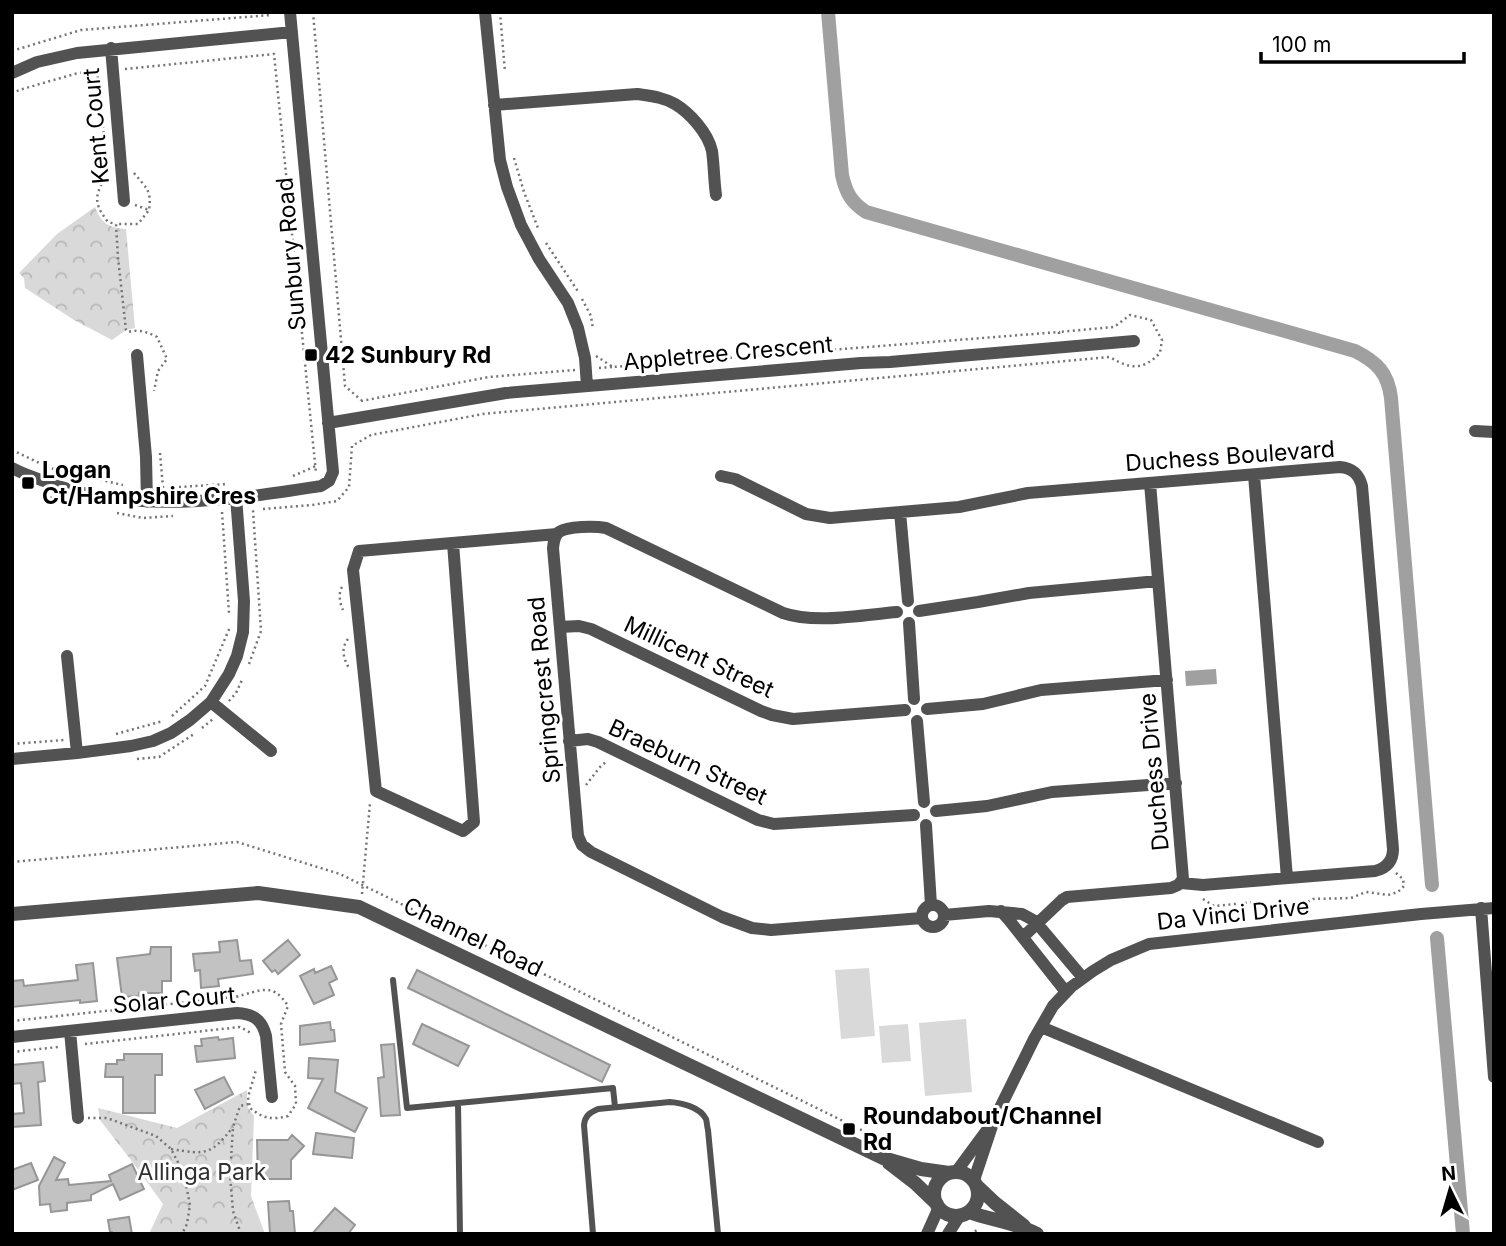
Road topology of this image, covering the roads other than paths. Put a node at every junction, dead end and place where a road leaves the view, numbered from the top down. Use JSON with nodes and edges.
{"nodes":[{"id":1,"x":290,"y":12,"type":"edge"},
{"id":2,"x":485,"y":12,"type":"edge"},
{"id":3,"x":292,"y":32,"type":"junction"},
{"id":4,"x":111,"y":48,"type":"junction"},
{"id":5,"x":12,"y":73,"type":"edge"},
{"id":6,"x":494,"y":105,"type":"junction"},
{"id":7,"x":716,"y":195,"type":"dead end"},
{"id":8,"x":124,"y":201,"type":"road end"},
{"id":9,"x":1134,"y":341,"type":"dead end"},
{"id":10,"x":137,"y":355,"type":"dead end"},
{"id":11,"x":587,"y":386,"type":"junction"},
{"id":12,"x":328,"y":423,"type":"junction"},
{"id":13,"x":1475,"y":430,"type":"dead end"},
{"id":14,"x":1494,"y":432,"type":"edge"},
{"id":15,"x":12,"y":468,"type":"edge"},
{"id":16,"x":1254,"y":475,"type":"junction"},
{"id":17,"x":721,"y":476,"type":"dead end"},
{"id":18,"x":1150,"y":483,"type":"junction"},
{"id":19,"x":236,"y":497,"type":"junction"},
{"id":20,"x":147,"y":502,"type":"junction"},
{"id":21,"x":900,"y":512,"type":"junction"},
{"id":22,"x":557,"y":534,"type":"junction"},
{"id":23,"x":453,"y":543,"type":"junction"},
{"id":24,"x":1158,"y":581,"type":"junction"},
{"id":25,"x":908,"y":601,"type":"junction"},
{"id":26,"x":919,"y":611,"type":"junction"},
{"id":27,"x":897,"y":612,"type":"junction"},
{"id":28,"x":909,"y":622,"type":"junction"},
{"id":29,"x":560,"y":627,"type":"junction"},
{"id":30,"x":67,"y":656,"type":"dead end"},
{"id":31,"x":1167,"y":680,"type":"junction"},
{"id":32,"x":914,"y":699,"type":"junction"},
{"id":33,"x":216,"y":706,"type":"junction"},
{"id":34,"x":927,"y":709,"type":"junction"},
{"id":35,"x":905,"y":710,"type":"junction"},
{"id":36,"x":917,"y":721,"type":"junction"},
{"id":37,"x":569,"y":740,"type":"junction"},
{"id":38,"x":271,"y":751,"type":"dead end"},
{"id":39,"x":77,"y":753,"type":"junction"},
{"id":40,"x":12,"y":759,"type":"edge"},
{"id":41,"x":1176,"y":783,"type":"junction"},
{"id":42,"x":924,"y":802,"type":"junction"},
{"id":43,"x":936,"y":811,"type":"junction"},
{"id":44,"x":914,"y":815,"type":"junction"},
{"id":45,"x":926,"y":825,"type":"junction"},
{"id":46,"x":1287,"y":878,"type":"junction"},
{"id":47,"x":1181,"y":883,"type":"junction"},
{"id":48,"x":931,"y":905,"type":"junction"},
{"id":49,"x":1488,"y":908,"type":"edge"},
{"id":50,"x":1000,"y":911,"type":"junction"},
{"id":51,"x":12,"y":914,"type":"edge"},
{"id":52,"x":944,"y":915,"type":"junction"},
{"id":53,"x":922,"y":918,"type":"junction"},
{"id":54,"x":1038,"y":924,"type":"junction"},
{"id":55,"x":1023,"y":937,"type":"junction"},
{"id":56,"x":1083,"y":978,"type":"junction"},
{"id":57,"x":393,"y":980,"type":"dead end"},
{"id":58,"x":1066,"y":992,"type":"junction"},
{"id":59,"x":1041,"y":1027,"type":"junction"},
{"id":60,"x":70,"y":1031,"type":"junction"},
{"id":61,"x":12,"y":1037,"type":"edge"},
{"id":62,"x":1494,"y":1077,"type":"edge"},
{"id":63,"x":272,"y":1097,"type":"dead end"},
{"id":64,"x":458,"y":1103,"type":"junction"},
{"id":65,"x":615,"y":1107,"type":"junction"},
{"id":66,"x":78,"y":1118,"type":"road end"},
{"id":67,"x":994,"y":1120,"type":"junction"},
{"id":68,"x":1318,"y":1142,"type":"dead end"},
{"id":69,"x":883,"y":1158,"type":"junction"},
{"id":70,"x":952,"y":1173,"type":"junction"},
{"id":71,"x":976,"y":1183,"type":"junction"},
{"id":72,"x":938,"y":1205,"type":"junction"},
{"id":73,"x":964,"y":1213,"type":"junction"},
{"id":74,"x":1033,"y":1231,"type":"edge"},
{"id":75,"x":460,"y":1234,"type":"edge"},
{"id":76,"x":593,"y":1234,"type":"edge"},
{"id":77,"x":718,"y":1234,"type":"edge"},
{"id":78,"x":928,"y":1234,"type":"edge"},
{"id":79,"x":948,"y":1234,"type":"edge"}],
"edges":[{"from":1,"to":3,"type":"street","name":"Sunbury Road"},
{"from":2,"to":6,"type":"street"},
{"from":3,"to":4,"type":"street"},
{"from":3,"to":12,"type":"street","name":"Sunbury Road"},
{"from":4,"to":5,"type":"street"},
{"from":4,"to":8,"type":"street","name":"Kent Court"},
{"from":6,"to":7,"type":"street"},
{"from":6,"to":11,"type":"street"},
{"from":9,"to":11,"type":"street","name":"Appletree Crescent"},
{"from":10,"to":20,"type":"street"},
{"from":11,"to":12,"type":"street","name":"Appletree Crescent"},
{"from":12,"to":19,"type":"street","name":"Sunbury Road"},
{"from":13,"to":14,"type":"street"},
{"from":15,"to":20,"type":"street"},
{"from":16,"to":18,"type":"street","name":"Duchess Boulevard"},
{"from":16,"to":46,"type":"street"},
{"from":16,"to":46,"type":"street","name":"Duchess Boulevard"},
{"from":17,"to":21,"type":"street","name":"Duchess Boulevard"},
{"from":18,"to":21,"type":"street","name":"Duchess Boulevard"},
{"from":18,"to":24,"type":"street","name":"Duchess Drive"},
{"from":19,"to":20,"type":"street"},
{"from":19,"to":33,"type":"street"},
{"from":21,"to":25,"type":"street"},
{"from":22,"to":23,"type":"street"},
{"from":22,"to":27,"type":"street"},
{"from":22,"to":29,"type":"street","name":"Springcrest Road"},
{"from":23,"to":23,"type":"street"},
{"from":24,"to":26,"type":"street"},
{"from":24,"to":31,"type":"street","name":"Duchess Drive"},
{"from":25,"to":26,"type":"street"},
{"from":25,"to":27,"type":"street"},
{"from":26,"to":28,"type":"street"},
{"from":27,"to":28,"type":"street"},
{"from":28,"to":32,"type":"street"},
{"from":29,"to":35,"type":"street","name":"Millicent Street"},
{"from":29,"to":37,"type":"street","name":"Springcrest Road"},
{"from":30,"to":39,"type":"street"},
{"from":31,"to":34,"type":"street"},
{"from":31,"to":41,"type":"street","name":"Duchess Drive"},
{"from":32,"to":34,"type":"street"},
{"from":32,"to":35,"type":"street"},
{"from":33,"to":38,"type":"street"},
{"from":33,"to":39,"type":"street"},
{"from":34,"to":36,"type":"street"},
{"from":35,"to":36,"type":"street"},
{"from":36,"to":42,"type":"street"},
{"from":37,"to":44,"type":"street","name":"Braeburn Street"},
{"from":37,"to":53,"type":"street","name":"Springcrest Road"},
{"from":39,"to":40,"type":"street"},
{"from":41,"to":43,"type":"street"},
{"from":41,"to":47,"type":"street","name":"Duchess Drive"},
{"from":42,"to":43,"type":"street"},
{"from":42,"to":44,"type":"street"},
{"from":43,"to":45,"type":"street"},
{"from":44,"to":45,"type":"street"},
{"from":45,"to":48,"type":"street"},
{"from":46,"to":47,"type":"street","name":"Duchess Boulevard"},
{"from":47,"to":54,"type":"street","name":"Duchess Drive"},
{"from":48,"to":52,"type":"street"},
{"from":48,"to":53,"type":"street"},
{"from":49,"to":56,"type":"street","name":"Da Vinci Drive"},
{"from":49,"to":62,"type":"street"},
{"from":50,"to":52,"type":"street"},
{"from":50,"to":54,"type":"street"},
{"from":50,"to":55,"type":"street"},
{"from":51,"to":69,"type":"street","name":"Channel Road"},
{"from":52,"to":53,"type":"street"},
{"from":54,"to":55,"type":"street","name":"Duchess Drive"},
{"from":54,"to":56,"type":"street"},
{"from":55,"to":58,"type":"street"},
{"from":56,"to":58,"type":"street","name":"Da Vinci Drive"},
{"from":57,"to":64,"type":"lane"},
{"from":58,"to":59,"type":"street","name":"Da Vinci Drive"},
{"from":59,"to":67,"type":"street","name":"Da Vinci Drive"},
{"from":59,"to":68,"type":"street"},
{"from":60,"to":61,"type":"street","name":"Solar Court"},
{"from":60,"to":63,"type":"street","name":"Solar Court"},
{"from":60,"to":66,"type":"street"},
{"from":64,"to":65,"type":"lane"},
{"from":64,"to":75,"type":"lane"},
{"from":65,"to":76,"type":"lane"},
{"from":65,"to":77,"type":"lane"},
{"from":67,"to":70,"type":"street","name":"Da Vinci Drive"},
{"from":67,"to":71,"type":"street","name":"Da Vinci Drive"},
{"from":69,"to":70,"type":"street","name":"Channel Road"},
{"from":69,"to":72,"type":"street","name":"Channel Road"},
{"from":70,"to":71,"type":"street"},
{"from":70,"to":72,"type":"street"},
{"from":71,"to":73,"type":"street"},
{"from":71,"to":74,"type":"street"},
{"from":72,"to":73,"type":"street"},
{"from":72,"to":78,"type":"street"},
{"from":73,"to":74,"type":"street"},
{"from":73,"to":79,"type":"street"}]}
